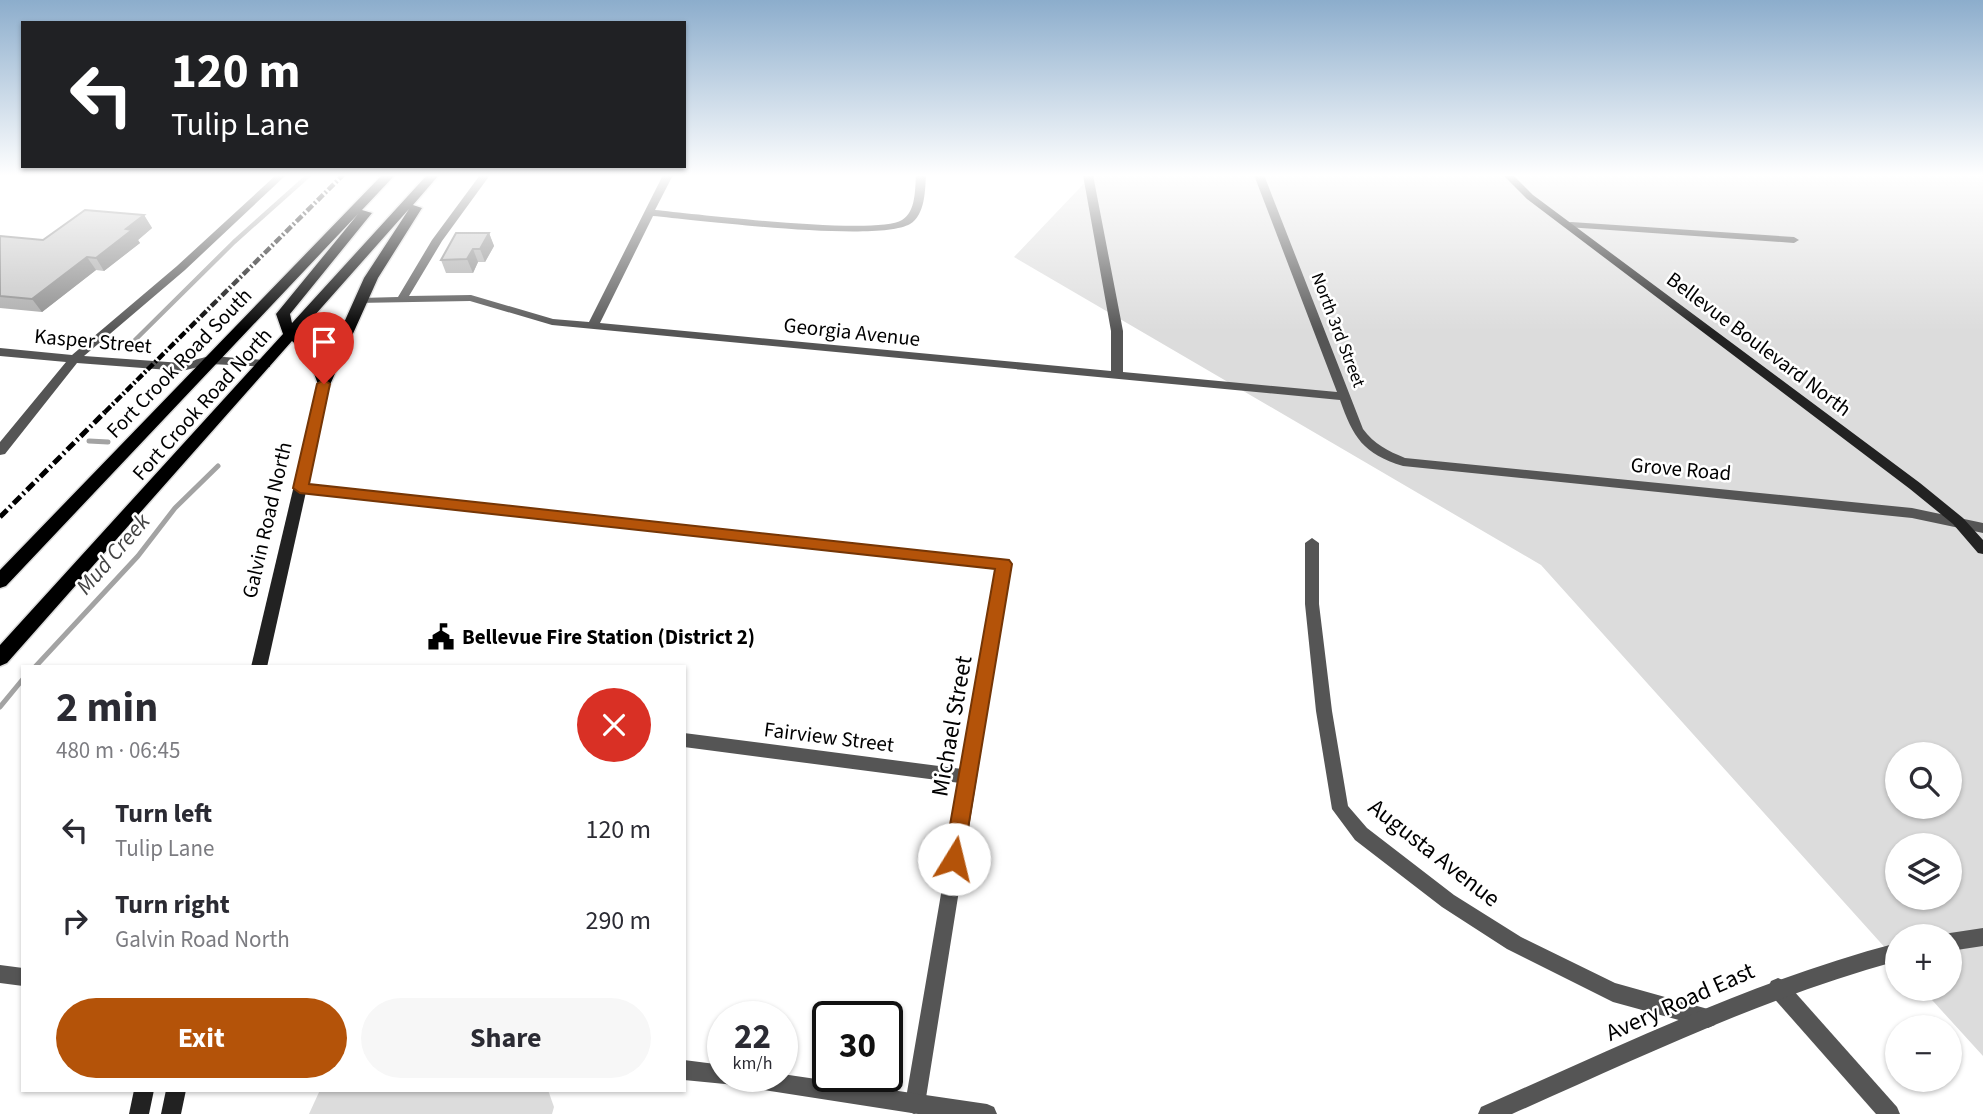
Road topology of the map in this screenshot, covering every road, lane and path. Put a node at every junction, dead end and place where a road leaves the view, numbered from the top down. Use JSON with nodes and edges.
{"nodes":[{"id":1,"x":225,"y":227,"type":"edge"},
{"id":2,"x":339,"y":227,"type":"edge"},
{"id":3,"x":353,"y":227,"type":"edge"},
{"id":4,"x":389,"y":227,"type":"edge"},
{"id":5,"x":403,"y":227,"type":"edge"},
{"id":6,"x":447,"y":227,"type":"edge"},
{"id":7,"x":643,"y":227,"type":"edge"},
{"id":8,"x":827,"y":227,"type":"edge"},
{"id":9,"x":897,"y":227,"type":"edge"},
{"id":10,"x":1098,"y":227,"type":"edge"},
{"id":11,"x":1279,"y":227,"type":"edge"},
{"id":12,"x":1574,"y":227,"type":"edge"},
{"id":13,"x":1601,"y":227,"type":"edge"},
{"id":14,"x":1794,"y":240,"type":"dead end"},
{"id":15,"x":402,"y":299,"type":"junction"},
{"id":16,"x":359,"y":301,"type":"junction"},
{"id":17,"x":593,"y":326,"type":"junction"},
{"id":18,"x":292,"y":335,"type":"junction"},
{"id":19,"x":0,"y":352,"type":"edge"},
{"id":20,"x":74,"y":359,"type":"junction"},
{"id":21,"x":210,"y":360,"type":"junction"},
{"id":22,"x":266,"y":364,"type":"junction"},
{"id":23,"x":1117,"y":373,"type":"junction"},
{"id":24,"x":324,"y":384,"type":"junction"},
{"id":25,"x":1344,"y":397,"type":"junction"},
{"id":26,"x":0,"y":451,"type":"edge"},
{"id":27,"x":1377,"y":452,"type":"joint"},
{"id":28,"x":300,"y":488,"type":"junction"},
{"id":29,"x":1958,"y":521,"type":"junction"},
{"id":30,"x":1983,"y":528,"type":"edge"},
{"id":31,"x":1312,"y":542,"type":"dead end"},
{"id":32,"x":1983,"y":549,"type":"edge"},
{"id":33,"x":0,"y":581,"type":"edge"},
{"id":34,"x":0,"y":658,"type":"edge"},
{"id":35,"x":259,"y":665,"type":"edge"},
{"id":36,"x":686,"y":740,"type":"edge"},
{"id":37,"x":968,"y":777,"type":"junction"},
{"id":38,"x":1983,"y":937,"type":"edge"},
{"id":39,"x":1962,"y":940,"type":"edge"},
{"id":40,"x":1885,"y":955,"type":"edge"},
{"id":41,"x":0,"y":974,"type":"edge"},
{"id":42,"x":21,"y":977,"type":"edge"},
{"id":43,"x":1778,"y":988,"type":"junction"},
{"id":44,"x":1708,"y":1018,"type":"junction"},
{"id":45,"x":686,"y":1070,"type":"edge"},
{"id":46,"x":707,"y":1073,"type":"edge"},
{"id":47,"x":798,"y":1086,"type":"edge"},
{"id":48,"x":144,"y":1092,"type":"edge"},
{"id":49,"x":176,"y":1092,"type":"edge"},
{"id":50,"x":915,"y":1104,"type":"junction"},
{"id":51,"x":139,"y":1114,"type":"edge"},
{"id":52,"x":171,"y":1114,"type":"edge"},
{"id":53,"x":987,"y":1114,"type":"edge"},
{"id":54,"x":1488,"y":1114,"type":"edge"},
{"id":55,"x":1890,"y":1114,"type":"edge"}],
"edges":[{"from":1,"to":20,"type":"street"},
{"from":2,"to":21,"type":"main road","name":"Fort Crook Road South"},
{"from":3,"to":18,"type":"main road"},
{"from":4,"to":18,"type":"main road","name":"Fort Crook Road North"},
{"from":5,"to":16,"type":"main road"},
{"from":6,"to":15,"type":"street"},
{"from":7,"to":17,"type":"street"},
{"from":8,"to":9,"type":"street"},
{"from":10,"to":23,"type":"street"},
{"from":11,"to":25,"type":"street","name":"North 3rd Street"},
{"from":12,"to":29,"type":"main road","name":"Bellevue Boulevard North"},
{"from":13,"to":14,"type":"street"},
{"from":15,"to":16,"type":"street","name":"Georgia Avenue"},
{"from":15,"to":17,"type":"street","name":"Georgia Avenue"},
{"from":16,"to":24,"type":"main road"},
{"from":17,"to":23,"type":"street","name":"Georgia Avenue"},
{"from":18,"to":22,"type":"main road","name":"Fort Crook Road North"},
{"from":18,"to":24,"type":"main road"},
{"from":19,"to":20,"type":"street","name":"Kasper Street"},
{"from":20,"to":21,"type":"street","name":"Kasper Street"},
{"from":20,"to":26,"type":"street"},
{"from":21,"to":22,"type":"street","name":"Kasper Street"},
{"from":21,"to":33,"type":"main road","name":"Fort Crook Road South"},
{"from":22,"to":34,"type":"main road","name":"Fort Crook Road North"},
{"from":23,"to":25,"type":"street","name":"Georgia Avenue"},
{"from":24,"to":28,"type":"main road","name":"Galvin Road North"},
{"from":25,"to":27,"type":"street","name":"North 3rd Street"},
{"from":27,"to":29,"type":"street","name":"Grove Road"},
{"from":28,"to":35,"type":"main road","name":"Galvin Road North"},
{"from":28,"to":37,"type":"street","name":"Michael Street"},
{"from":29,"to":30,"type":"street","name":"Grove Road"},
{"from":29,"to":32,"type":"main road","name":"Bellevue Boulevard North"},
{"from":31,"to":44,"type":"street","name":"Augusta Avenue"},
{"from":36,"to":37,"type":"street","name":"Fairview Street"},
{"from":37,"to":50,"type":"street","name":"Michael Street"},
{"from":38,"to":39,"type":"street"},
{"from":40,"to":43,"type":"street","name":"Avery Road East"},
{"from":41,"to":42,"type":"street"},
{"from":43,"to":44,"type":"street","name":"Avery Road East"},
{"from":43,"to":55,"type":"street"},
{"from":44,"to":54,"type":"street","name":"Avery Road East"},
{"from":45,"to":46,"type":"street"},
{"from":47,"to":50,"type":"street"},
{"from":48,"to":51,"type":"main road"},
{"from":49,"to":52,"type":"main road"},
{"from":50,"to":53,"type":"street"}]}
